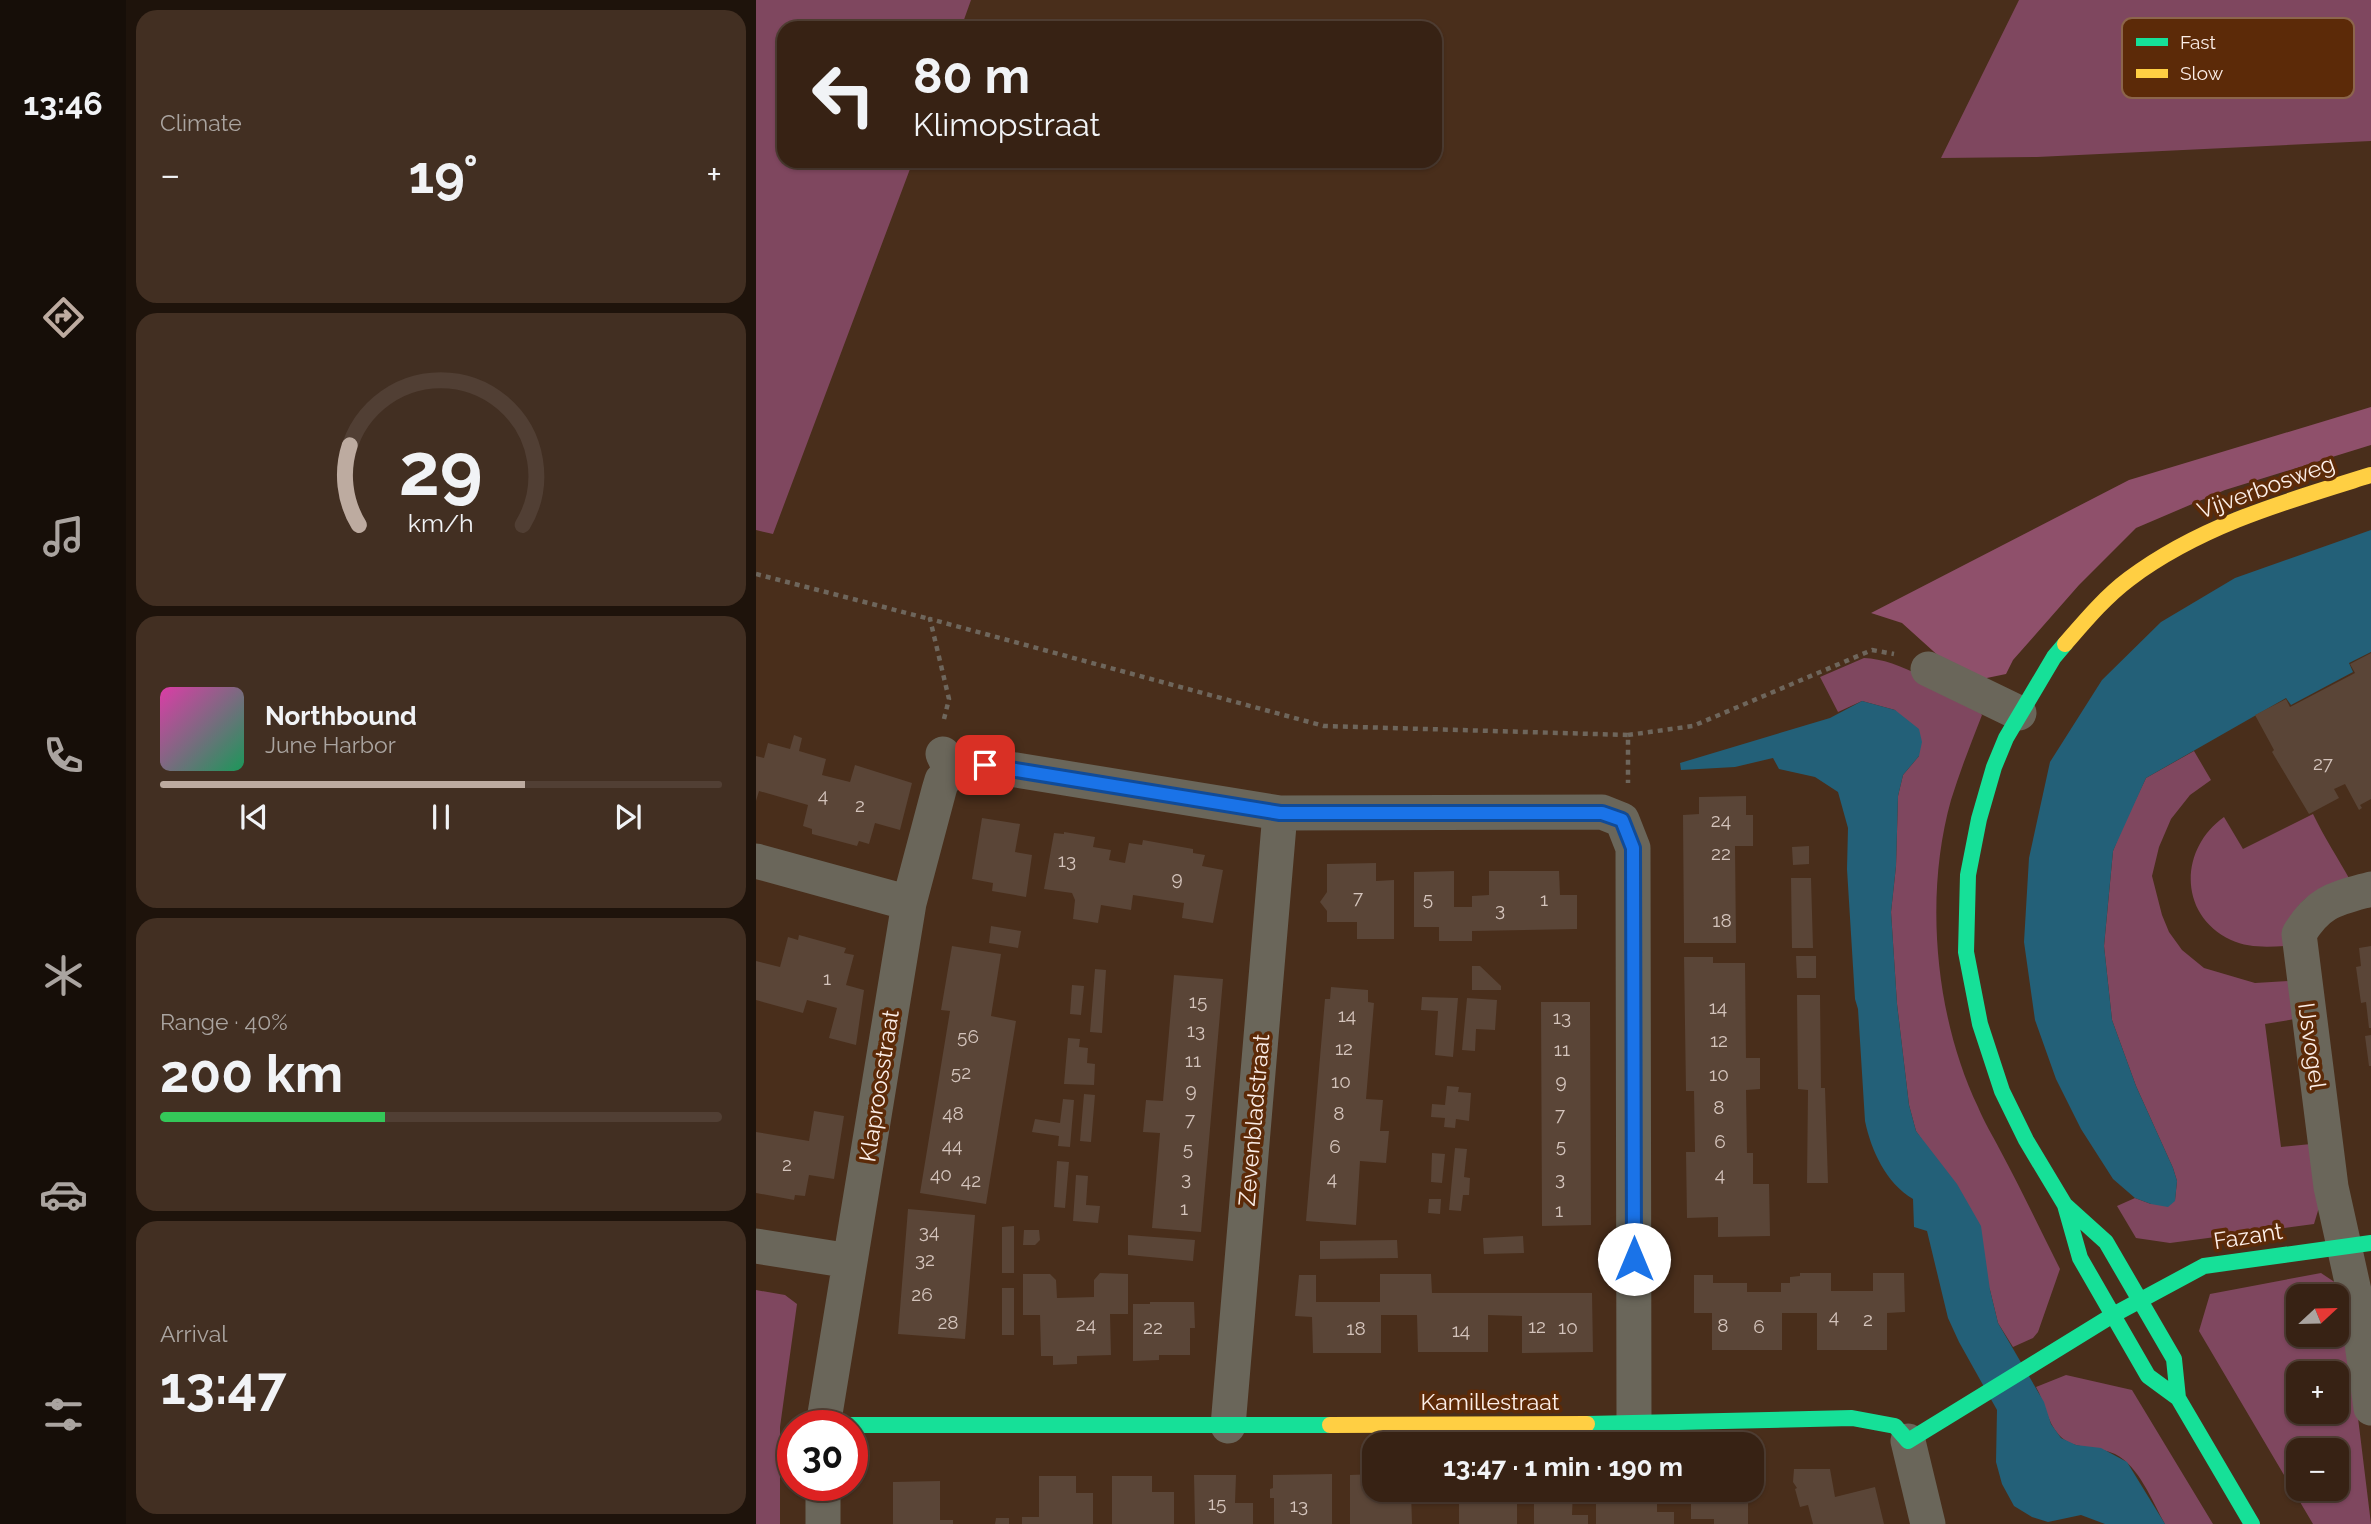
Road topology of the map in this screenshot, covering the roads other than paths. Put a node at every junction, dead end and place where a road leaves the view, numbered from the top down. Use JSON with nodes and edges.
{"nodes":[{"id":1,"x":2371,"y":475,"type":"edge"},
{"id":2,"x":1928,"y":669,"type":"road end"},
{"id":3,"x":2020,"y":713,"type":"junction"},
{"id":4,"x":1280,"y":813,"type":"junction"},
{"id":5,"x":756,"y":862,"type":"edge"},
{"id":6,"x":2371,"y":889,"type":"edge"},
{"id":7,"x":909,"y":903,"type":"junction"},
{"id":8,"x":2065,"y":1205,"type":"junction"},
{"id":9,"x":2357,"y":1244,"type":"edge"},
{"id":10,"x":756,"y":1246,"type":"edge"},
{"id":11,"x":850,"y":1261,"type":"junction"},
{"id":12,"x":2140,"y":1300,"type":"junction"},
{"id":13,"x":2113,"y":1315,"type":"junction"},
{"id":14,"x":2178,"y":1398,"type":"junction"},
{"id":15,"x":2371,"y":1408,"type":"edge"},
{"id":16,"x":826,"y":1410,"type":"edge"},
{"id":17,"x":1634,"y":1424,"type":"junction"},
{"id":18,"x":868,"y":1426,"type":"edge"},
{"id":19,"x":1228,"y":1426,"type":"junction"},
{"id":20,"x":1908,"y":1441,"type":"junction"},
{"id":21,"x":823,"y":1501,"type":"edge"},
{"id":22,"x":823,"y":1524,"type":"edge"},
{"id":23,"x":1928,"y":1524,"type":"edge"},
{"id":24,"x":2252,"y":1524,"type":"edge"}],
"edges":[{"from":1,"to":3,"type":"street","name":"Vijverbosweg"},
{"from":2,"to":3,"type":"street"},
{"from":3,"to":8,"type":"street","name":"Vijverbosweg"},
{"from":4,"to":7,"type":"street","name":"Klaproosstraat"},
{"from":4,"to":17,"type":"street"},
{"from":4,"to":19,"type":"street","name":"Zevenbladstraat"},
{"from":5,"to":7,"type":"street"},
{"from":6,"to":9,"type":"street","name":"IJsvogel"},
{"from":7,"to":11,"type":"street","name":"Klaproosstraat"},
{"from":8,"to":12,"type":"street","name":"Vijverbosweg"},
{"from":8,"to":13,"type":"street","name":"Vijverbosweg"},
{"from":9,"to":12,"type":"street","name":"Fazant"},
{"from":9,"to":15,"type":"street"},
{"from":10,"to":11,"type":"street"},
{"from":11,"to":16,"type":"street","name":"Klaproosstraat"},
{"from":12,"to":13,"type":"street","name":"Fazant"},
{"from":12,"to":14,"type":"street","name":"Vijverbosweg"},
{"from":13,"to":14,"type":"street","name":"Vijverbosweg"},
{"from":13,"to":20,"type":"street"},
{"from":14,"to":24,"type":"street","name":"Vijverbosweg"},
{"from":17,"to":19,"type":"street","name":"Kamillestraat"},
{"from":17,"to":20,"type":"street","name":"Kamillestraat"},
{"from":18,"to":19,"type":"street","name":"Kamillestraat"},
{"from":20,"to":23,"type":"street"},
{"from":21,"to":22,"type":"street"}]}
